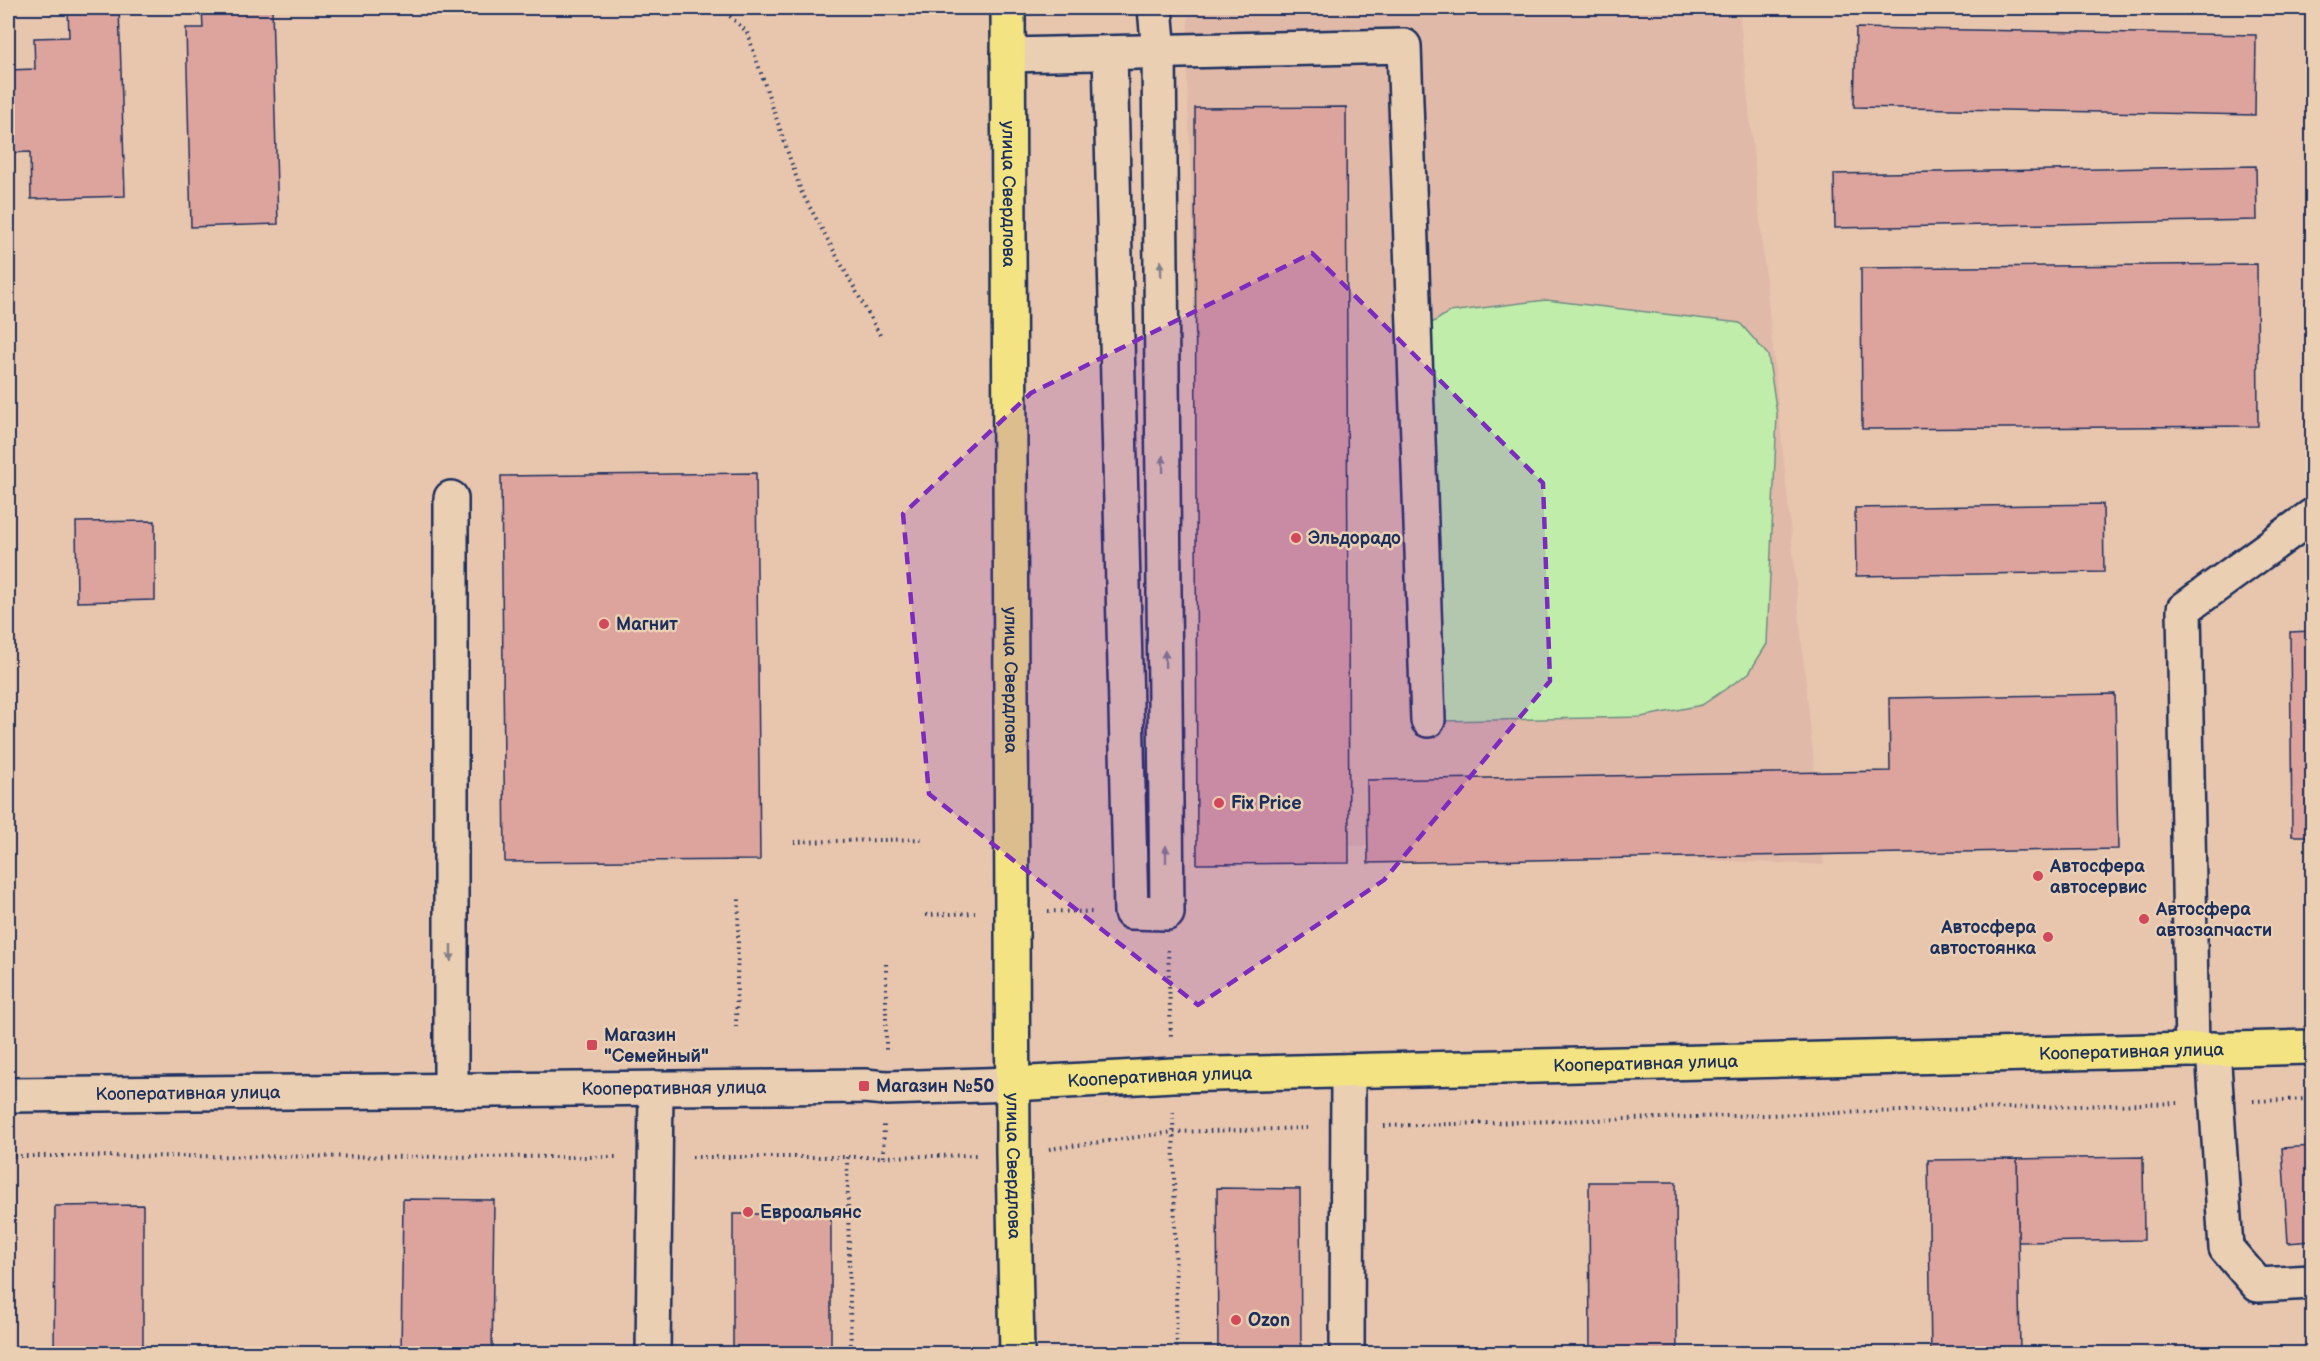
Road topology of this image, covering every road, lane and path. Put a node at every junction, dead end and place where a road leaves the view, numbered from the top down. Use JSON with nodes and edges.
{"nodes":[{"id":1,"x":722,"y":8,"type":"edge"},
{"id":2,"x":1008,"y":8,"type":"edge"},
{"id":3,"x":1155,"y":8,"type":"edge"},
{"id":4,"x":1160,"y":52,"type":"junction"},
{"id":5,"x":1110,"y":53,"type":"junction"},
{"id":6,"x":1008,"y":55,"type":"junction"},
{"id":7,"x":880,"y":335,"type":"dead end"},
{"id":8,"x":451,"y":498,"type":"dead end"},
{"id":9,"x":2313,"y":516,"type":"edge"},
{"id":10,"x":1428,"y":720,"type":"dead end"},
{"id":11,"x":924,"y":839,"type":"dead end"},
{"id":12,"x":794,"y":842,"type":"dead end"},
{"id":13,"x":739,"y":896,"type":"dead end"},
{"id":14,"x":1167,"y":913,"type":"junction"},
{"id":15,"x":886,"y":964,"type":"dead end"},
{"id":16,"x":736,"y":1027,"type":"dead end"},
{"id":17,"x":2313,"y":1047,"type":"edge"},
{"id":18,"x":2203,"y":1049,"type":"junction"},
{"id":19,"x":1348,"y":1071,"type":"junction"},
{"id":20,"x":1173,"y":1075,"type":"junction"},
{"id":21,"x":1013,"y":1084,"type":"junction"},
{"id":22,"x":657,"y":1088,"type":"junction"},
{"id":23,"x":886,"y":1088,"type":"junction"},
{"id":24,"x":451,"y":1090,"type":"junction"},
{"id":25,"x":8,"y":1095,"type":"edge"},
{"id":26,"x":2313,"y":1100,"type":"edge"},
{"id":27,"x":2216,"y":1102,"type":"junction"},
{"id":28,"x":1348,"y":1127,"type":"junction"},
{"id":29,"x":1174,"y":1132,"type":"junction"},
{"id":30,"x":1013,"y":1154,"type":"junction"},
{"id":31,"x":8,"y":1156,"type":"edge"},
{"id":32,"x":655,"y":1157,"type":"junction"},
{"id":33,"x":847,"y":1157,"type":"junction"},
{"id":34,"x":2313,"y":1282,"type":"edge"},
{"id":35,"x":653,"y":1353,"type":"edge"},
{"id":36,"x":851,"y":1353,"type":"edge"},
{"id":37,"x":1017,"y":1353,"type":"edge"},
{"id":38,"x":1177,"y":1353,"type":"edge"},
{"id":39,"x":1347,"y":1353,"type":"edge"}],
"edges":[{"from":1,"to":7,"type":"path"},
{"from":2,"to":6,"type":"main road","name":"улица Свердлова"},
{"from":3,"to":4,"type":"street"},
{"from":4,"to":5,"type":"street"},
{"from":4,"to":10,"type":"street"},
{"from":14,"to":4,"type":"street","one_way":true},
{"from":5,"to":6,"type":"street"},
{"from":5,"to":14,"type":"street"},
{"from":6,"to":21,"type":"main road","name":"улица Свердлова"},
{"from":8,"to":24,"type":"street","one_way":true},
{"from":9,"to":18,"type":"street"},
{"from":11,"to":12,"type":"path"},
{"from":13,"to":16,"type":"path"},
{"from":14,"to":20,"type":"path"},
{"from":15,"to":23,"type":"path"},
{"from":17,"to":18,"type":"main road","name":"Кооперативная улица"},
{"from":18,"to":19,"type":"main road","name":"Кооперативная улица"},
{"from":18,"to":27,"type":"street"},
{"from":19,"to":20,"type":"main road","name":"Кооперативная улица"},
{"from":19,"to":28,"type":"street"},
{"from":20,"to":21,"type":"main road","name":"Кооперативная улица"},
{"from":20,"to":29,"type":"path"},
{"from":21,"to":23,"type":"street","name":"Кооперативная улица"},
{"from":21,"to":30,"type":"main road","name":"улица Свердлова"},
{"from":22,"to":23,"type":"street","name":"Кооперативная улица"},
{"from":22,"to":24,"type":"street","name":"Кооперативная улица"},
{"from":22,"to":32,"type":"street"},
{"from":24,"to":25,"type":"street","name":"Кооперативная улица"},
{"from":26,"to":27,"type":"path"},
{"from":27,"to":28,"type":"path"},
{"from":27,"to":34,"type":"street"},
{"from":28,"to":29,"type":"path"},
{"from":28,"to":39,"type":"street"},
{"from":29,"to":30,"type":"path"},
{"from":29,"to":38,"type":"path"},
{"from":30,"to":33,"type":"path"},
{"from":30,"to":37,"type":"main road","name":"улица Свердлова"},
{"from":31,"to":32,"type":"path"},
{"from":32,"to":33,"type":"path"},
{"from":32,"to":35,"type":"street"},
{"from":33,"to":36,"type":"path"}]}
